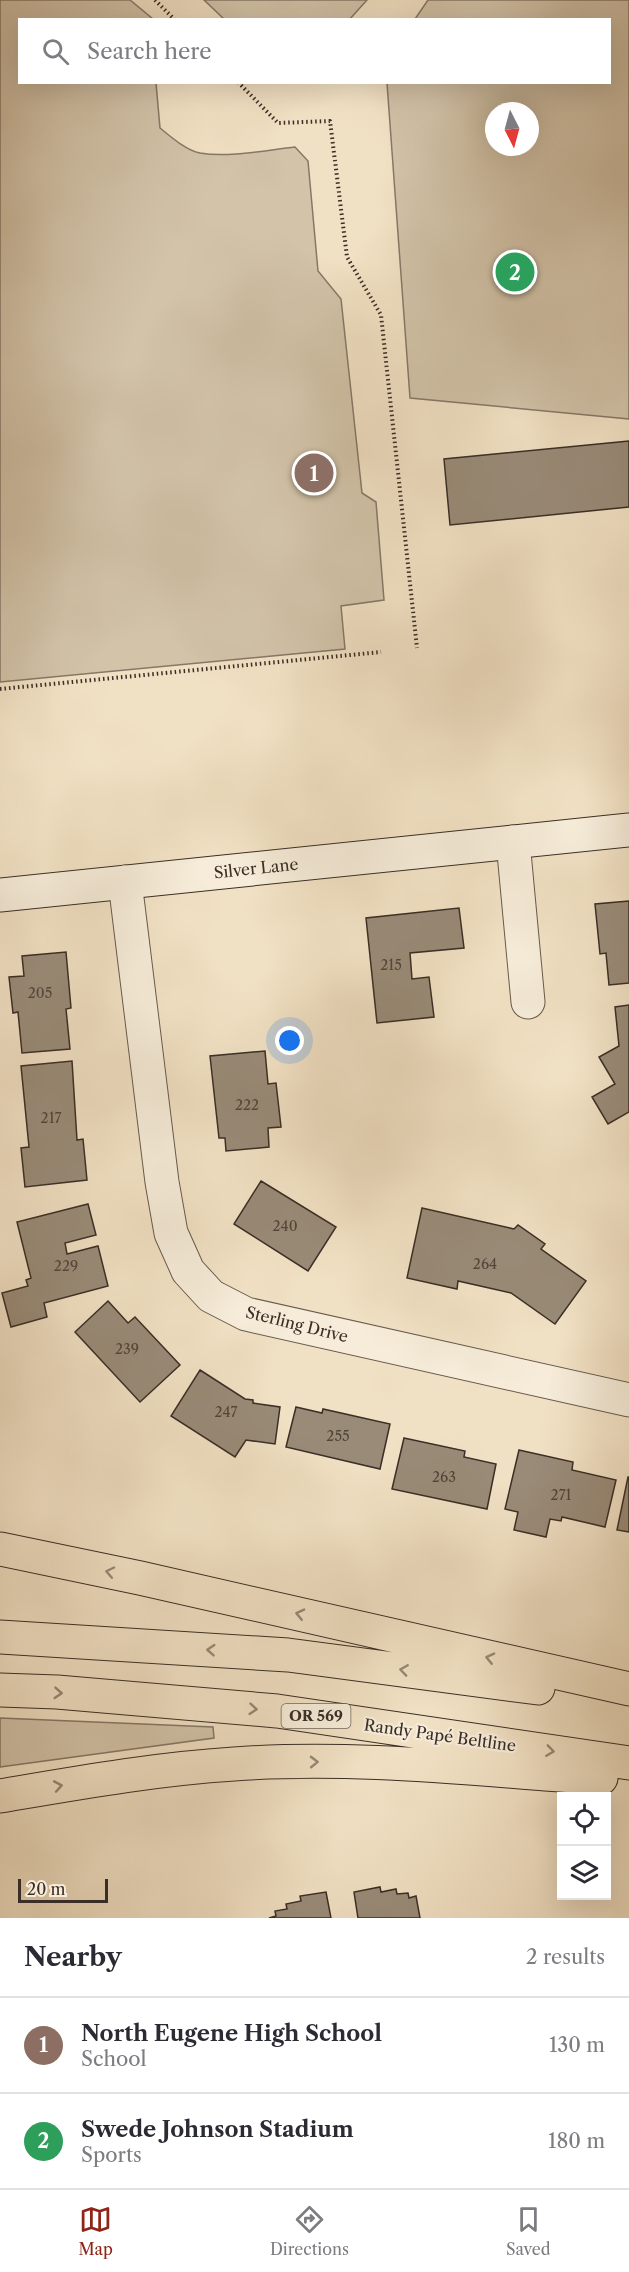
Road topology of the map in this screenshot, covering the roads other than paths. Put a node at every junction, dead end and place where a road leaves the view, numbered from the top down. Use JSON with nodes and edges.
{"nodes":[{"id":1,"x":629,"y":830,"type":"edge"},
{"id":2,"x":513,"y":842,"type":"junction"},
{"id":3,"x":125,"y":882,"type":"junction"},
{"id":4,"x":0,"y":895,"type":"edge"},
{"id":5,"x":528,"y":1002,"type":"dead end"},
{"id":6,"x":629,"y":1400,"type":"edge"},
{"id":7,"x":0,"y":1549,"type":"edge"},
{"id":8,"x":0,"y":1637,"type":"edge"},
{"id":9,"x":629,"y":1689,"type":"edge"},
{"id":10,"x":0,"y":1690,"type":"edge"},
{"id":11,"x":629,"y":1700,"type":"edge"},
{"id":12,"x":629,"y":1763,"type":"edge"},
{"id":13,"x":629,"y":1780,"type":"edge"},
{"id":14,"x":0,"y":1796,"type":"edge"}],
"edges":[{"from":1,"to":2,"type":"street","name":"Silver Lane"},
{"from":2,"to":3,"type":"street","name":"Silver Lane"},
{"from":2,"to":5,"type":"street"},
{"from":3,"to":4,"type":"street","name":"Silver Lane"},
{"from":3,"to":6,"type":"street","name":"Sterling Drive"},
{"from":9,"to":7,"type":"highway","one_way":true},
{"from":11,"to":8,"type":"highway","one_way":true},
{"from":10,"to":12,"type":"highway","name":"Randy Papé Beltline","number":"OR 569","one_way":true},
{"from":14,"to":13,"type":"highway","one_way":true}]}
